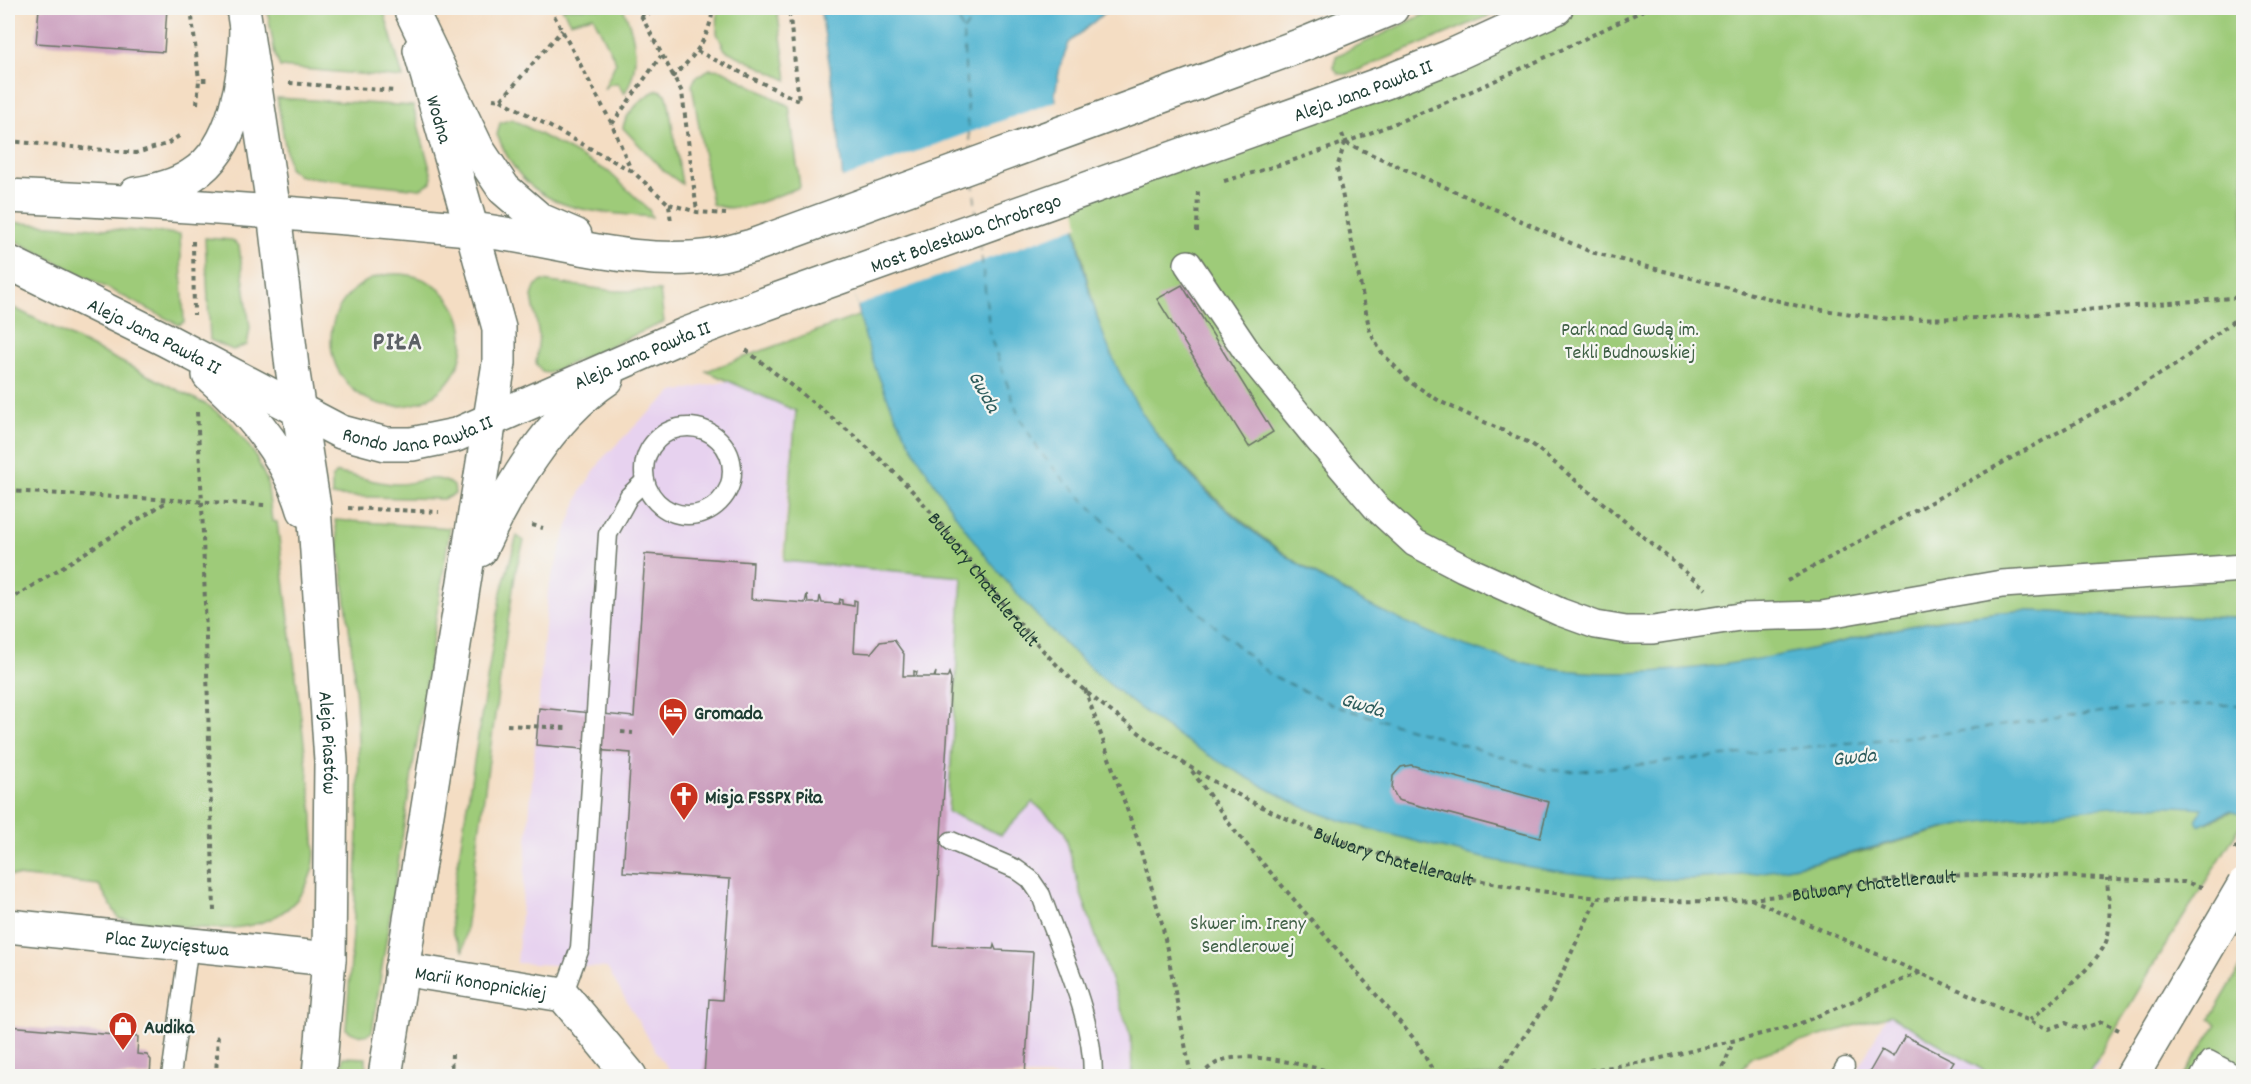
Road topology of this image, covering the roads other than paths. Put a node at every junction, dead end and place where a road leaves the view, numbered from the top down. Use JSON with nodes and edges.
{"nodes":[{"id":1,"x":409,"y":8,"type":"edge"},
{"id":2,"x":1392,"y":8,"type":"edge"},
{"id":3,"x":1556,"y":8,"type":"edge"},
{"id":4,"x":245,"y":18,"type":"edge"},
{"id":5,"x":1166,"y":161,"type":"joint"},
{"id":6,"x":8,"y":196,"type":"edge"},
{"id":7,"x":98,"y":200,"type":"junction"},
{"id":8,"x":274,"y":212,"type":"junction"},
{"id":9,"x":472,"y":230,"type":"junction"},
{"id":10,"x":627,"y":254,"type":"junction"},
{"id":11,"x":8,"y":262,"type":"edge"},
{"id":12,"x":1188,"y":264,"type":"road end"},
{"id":13,"x":765,"y":304,"type":"joint"},
{"id":14,"x":164,"y":339,"type":"junction"},
{"id":15,"x":652,"y":349,"type":"junction"},
{"id":16,"x":301,"y":410,"type":"junction"},
{"id":17,"x":488,"y":422,"type":"junction"},
{"id":18,"x":645,"y":481,"type":"junction"},
{"id":19,"x":2244,"y":568,"type":"edge"},
{"id":20,"x":319,"y":579,"type":"junction"},
{"id":21,"x":463,"y":591,"type":"junction"},
{"id":22,"x":951,"y":841,"type":"dead end"},
{"id":23,"x":2244,"y":885,"type":"edge"},
{"id":24,"x":8,"y":926,"type":"edge"},
{"id":25,"x":202,"y":945,"type":"junction"},
{"id":26,"x":329,"y":959,"type":"junction"},
{"id":27,"x":401,"y":969,"type":"junction"},
{"id":28,"x":564,"y":995,"type":"junction"},
{"id":29,"x":171,"y":1077,"type":"edge"},
{"id":30,"x":320,"y":1077,"type":"edge"},
{"id":31,"x":385,"y":1077,"type":"edge"},
{"id":32,"x":630,"y":1077,"type":"edge"},
{"id":33,"x":1093,"y":1077,"type":"edge"},
{"id":34,"x":2132,"y":1077,"type":"edge"},
{"id":35,"x":2200,"y":1077,"type":"edge"},
{"id":36,"x":2239,"y":1077,"type":"edge"}],
"edges":[{"from":1,"to":9,"type":"main road","name":"Wodna"},
{"from":1,"to":10,"type":"main road"},
{"from":2,"to":10,"type":"main road"},
{"from":3,"to":5,"type":"main road","name":"Aleja Jana Pawła II"},
{"from":4,"to":7,"type":"main road"},
{"from":4,"to":8,"type":"main road"},
{"from":5,"to":13,"type":"main road","name":"Most Bolesława Chrobrego"},
{"from":6,"to":7,"type":"main road"},
{"from":7,"to":8,"type":"main road"},
{"from":8,"to":9,"type":"main road"},
{"from":8,"to":16,"type":"main road"},
{"from":9,"to":10,"type":"main road"},
{"from":9,"to":17,"type":"main road","name":"Rondo Jana Pawła II"},
{"from":11,"to":14,"type":"main road","name":"Aleja Jana Pawła II"},
{"from":12,"to":19,"type":"street"},
{"from":13,"to":15,"type":"main road","name":"Aleja Jana Pawła II"},
{"from":14,"to":16,"type":"main road","name":"Aleja Jana Pawła II"},
{"from":14,"to":20,"type":"main road"},
{"from":15,"to":17,"type":"main road","name":"Aleja Jana Pawła II"},
{"from":15,"to":21,"type":"main road"},
{"from":16,"to":17,"type":"main road","name":"Rondo Jana Pawła II"},
{"from":16,"to":20,"type":"main road","name":"Aleja Piastów"},
{"from":17,"to":21,"type":"main road"},
{"from":18,"to":18,"type":"lane"},
{"from":18,"to":28,"type":"lane"},
{"from":20,"to":26,"type":"main road","name":"Aleja Piastów"},
{"from":21,"to":27,"type":"main road"},
{"from":22,"to":33,"type":"lane"},
{"from":23,"to":34,"type":"main road","bridge":true},
{"from":24,"to":25,"type":"main road","name":"Plac Zwycięstwa"},
{"from":25,"to":26,"type":"main road","name":"Plac Zwycięstwa"},
{"from":25,"to":29,"type":"lane"},
{"from":26,"to":30,"type":"main road","name":"Aleja Piastów"},
{"from":27,"to":28,"type":"main road","name":"Marii Konopnickiej"},
{"from":27,"to":31,"type":"main road"},
{"from":28,"to":32,"type":"main road","name":"Marii Konopnickiej"},
{"from":35,"to":36,"type":"lane"}]}
